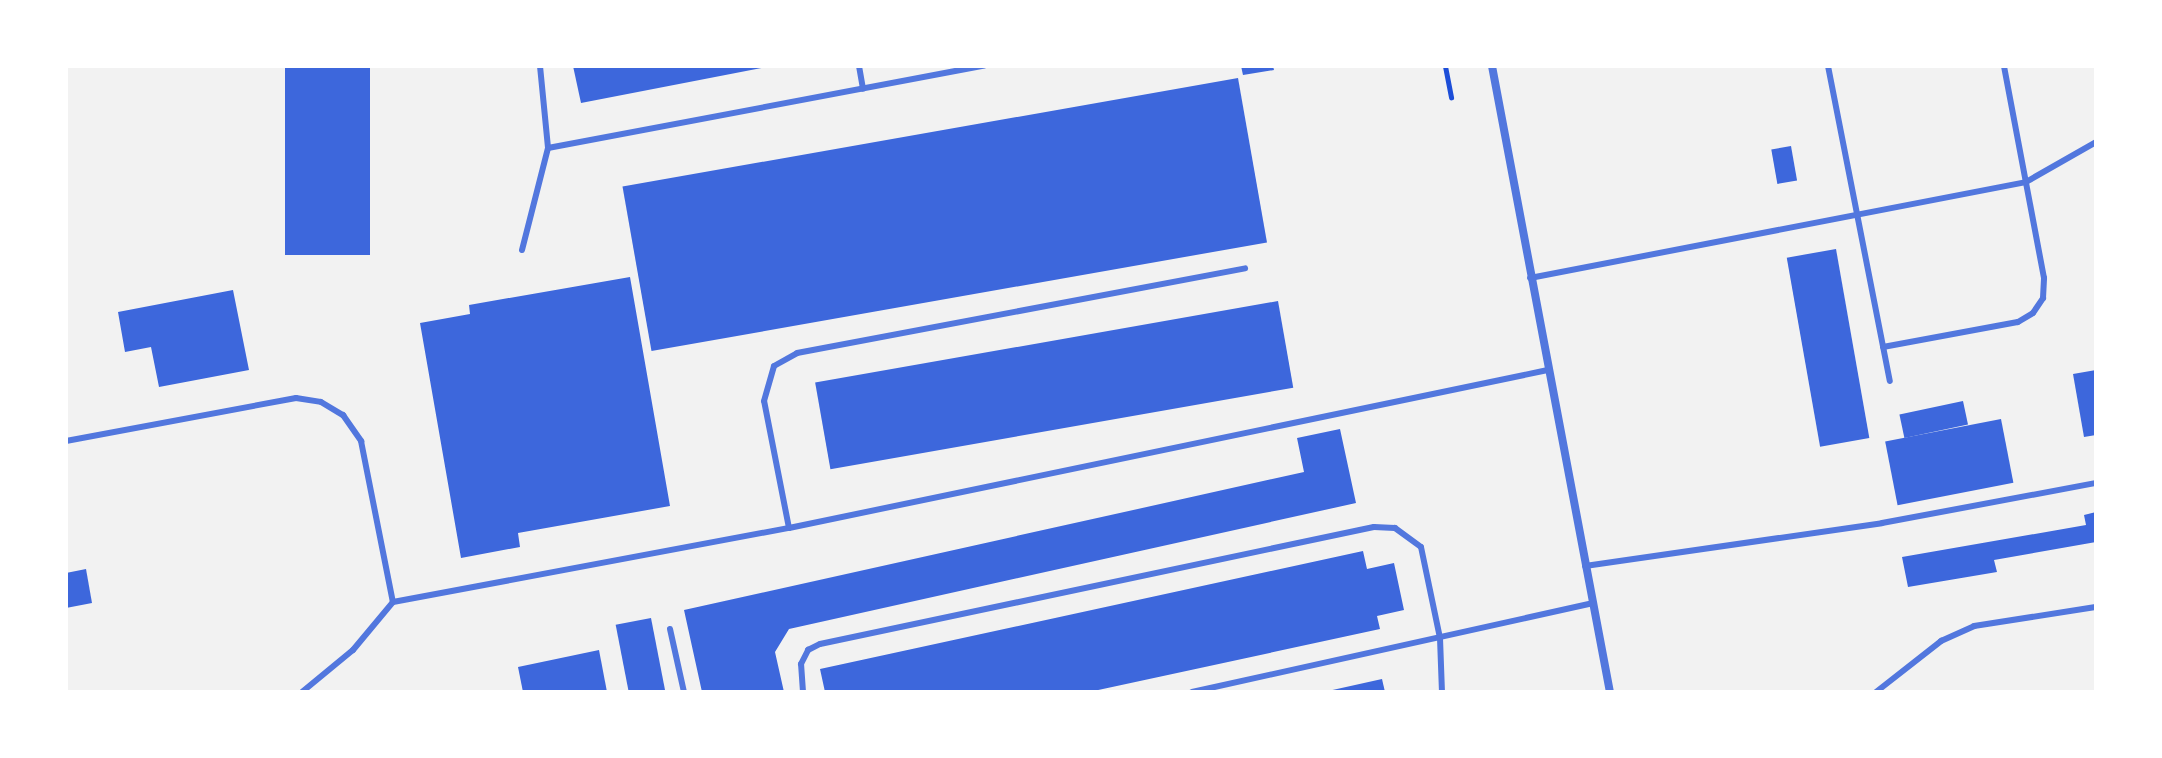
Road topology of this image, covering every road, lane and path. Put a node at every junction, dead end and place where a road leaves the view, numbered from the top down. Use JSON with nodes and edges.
{"nodes":[{"id":1,"x":540,"y":66,"type":"edge"},
{"id":2,"x":859,"y":66,"type":"edge"},
{"id":3,"x":984,"y":66,"type":"edge"},
{"id":4,"x":1445,"y":66,"type":"edge"},
{"id":5,"x":1492,"y":66,"type":"edge"},
{"id":6,"x":1828,"y":66,"type":"edge"},
{"id":7,"x":2004,"y":66,"type":"edge"},
{"id":8,"x":863,"y":89,"type":"junction"},
{"id":9,"x":1451,"y":97,"type":"dead end"},
{"id":10,"x":2096,"y":142,"type":"edge"},
{"id":11,"x":548,"y":148,"type":"junction"},
{"id":12,"x":2026,"y":182,"type":"junction"},
{"id":13,"x":1857,"y":217,"type":"junction"},
{"id":14,"x":522,"y":250,"type":"dead end"},
{"id":15,"x":1245,"y":268,"type":"dead end"},
{"id":16,"x":1530,"y":278,"type":"junction"},
{"id":17,"x":1883,"y":347,"type":"junction"},
{"id":18,"x":1548,"y":370,"type":"junction"},
{"id":19,"x":1890,"y":381,"type":"dead end"},
{"id":20,"x":66,"y":441,"type":"edge"},
{"id":21,"x":2096,"y":483,"type":"edge"},
{"id":22,"x":789,"y":528,"type":"junction"},
{"id":23,"x":1585,"y":566,"type":"junction"},
{"id":24,"x":393,"y":602,"type":"junction"},
{"id":25,"x":1593,"y":603,"type":"junction"},
{"id":26,"x":2096,"y":607,"type":"edge"},
{"id":27,"x":670,"y":629,"type":"dead end"},
{"id":28,"x":1440,"y":638,"type":"junction"},
{"id":29,"x":302,"y":692,"type":"edge"},
{"id":30,"x":684,"y":692,"type":"edge"},
{"id":31,"x":803,"y":692,"type":"edge"},
{"id":32,"x":1192,"y":692,"type":"edge"},
{"id":33,"x":1442,"y":692,"type":"edge"},
{"id":34,"x":1610,"y":692,"type":"edge"},
{"id":35,"x":1876,"y":692,"type":"edge"}],
"edges":[{"from":1,"to":11,"type":"lane"},
{"from":2,"to":8,"type":"lane"},
{"from":3,"to":8,"type":"lane"},
{"from":4,"to":9,"type":"path"},
{"from":5,"to":16,"type":"street"},
{"from":6,"to":13,"type":"lane"},
{"from":7,"to":12,"type":"lane"},
{"from":8,"to":11,"type":"lane"},
{"from":10,"to":12,"type":"lane"},
{"from":11,"to":14,"type":"lane"},
{"from":12,"to":13,"type":"lane"},
{"from":12,"to":17,"type":"lane"},
{"from":13,"to":16,"type":"lane"},
{"from":13,"to":17,"type":"lane"},
{"from":15,"to":22,"type":"lane"},
{"from":16,"to":18,"type":"street"},
{"from":17,"to":19,"type":"lane"},
{"from":18,"to":22,"type":"lane"},
{"from":18,"to":23,"type":"street"},
{"from":20,"to":24,"type":"lane"},
{"from":21,"to":23,"type":"lane"},
{"from":22,"to":24,"type":"lane"},
{"from":23,"to":25,"type":"street"},
{"from":24,"to":29,"type":"lane"},
{"from":25,"to":28,"type":"lane"},
{"from":25,"to":34,"type":"street"},
{"from":26,"to":35,"type":"lane"},
{"from":27,"to":30,"type":"lane"},
{"from":28,"to":31,"type":"lane"},
{"from":28,"to":32,"type":"lane"},
{"from":28,"to":33,"type":"lane"}]}
